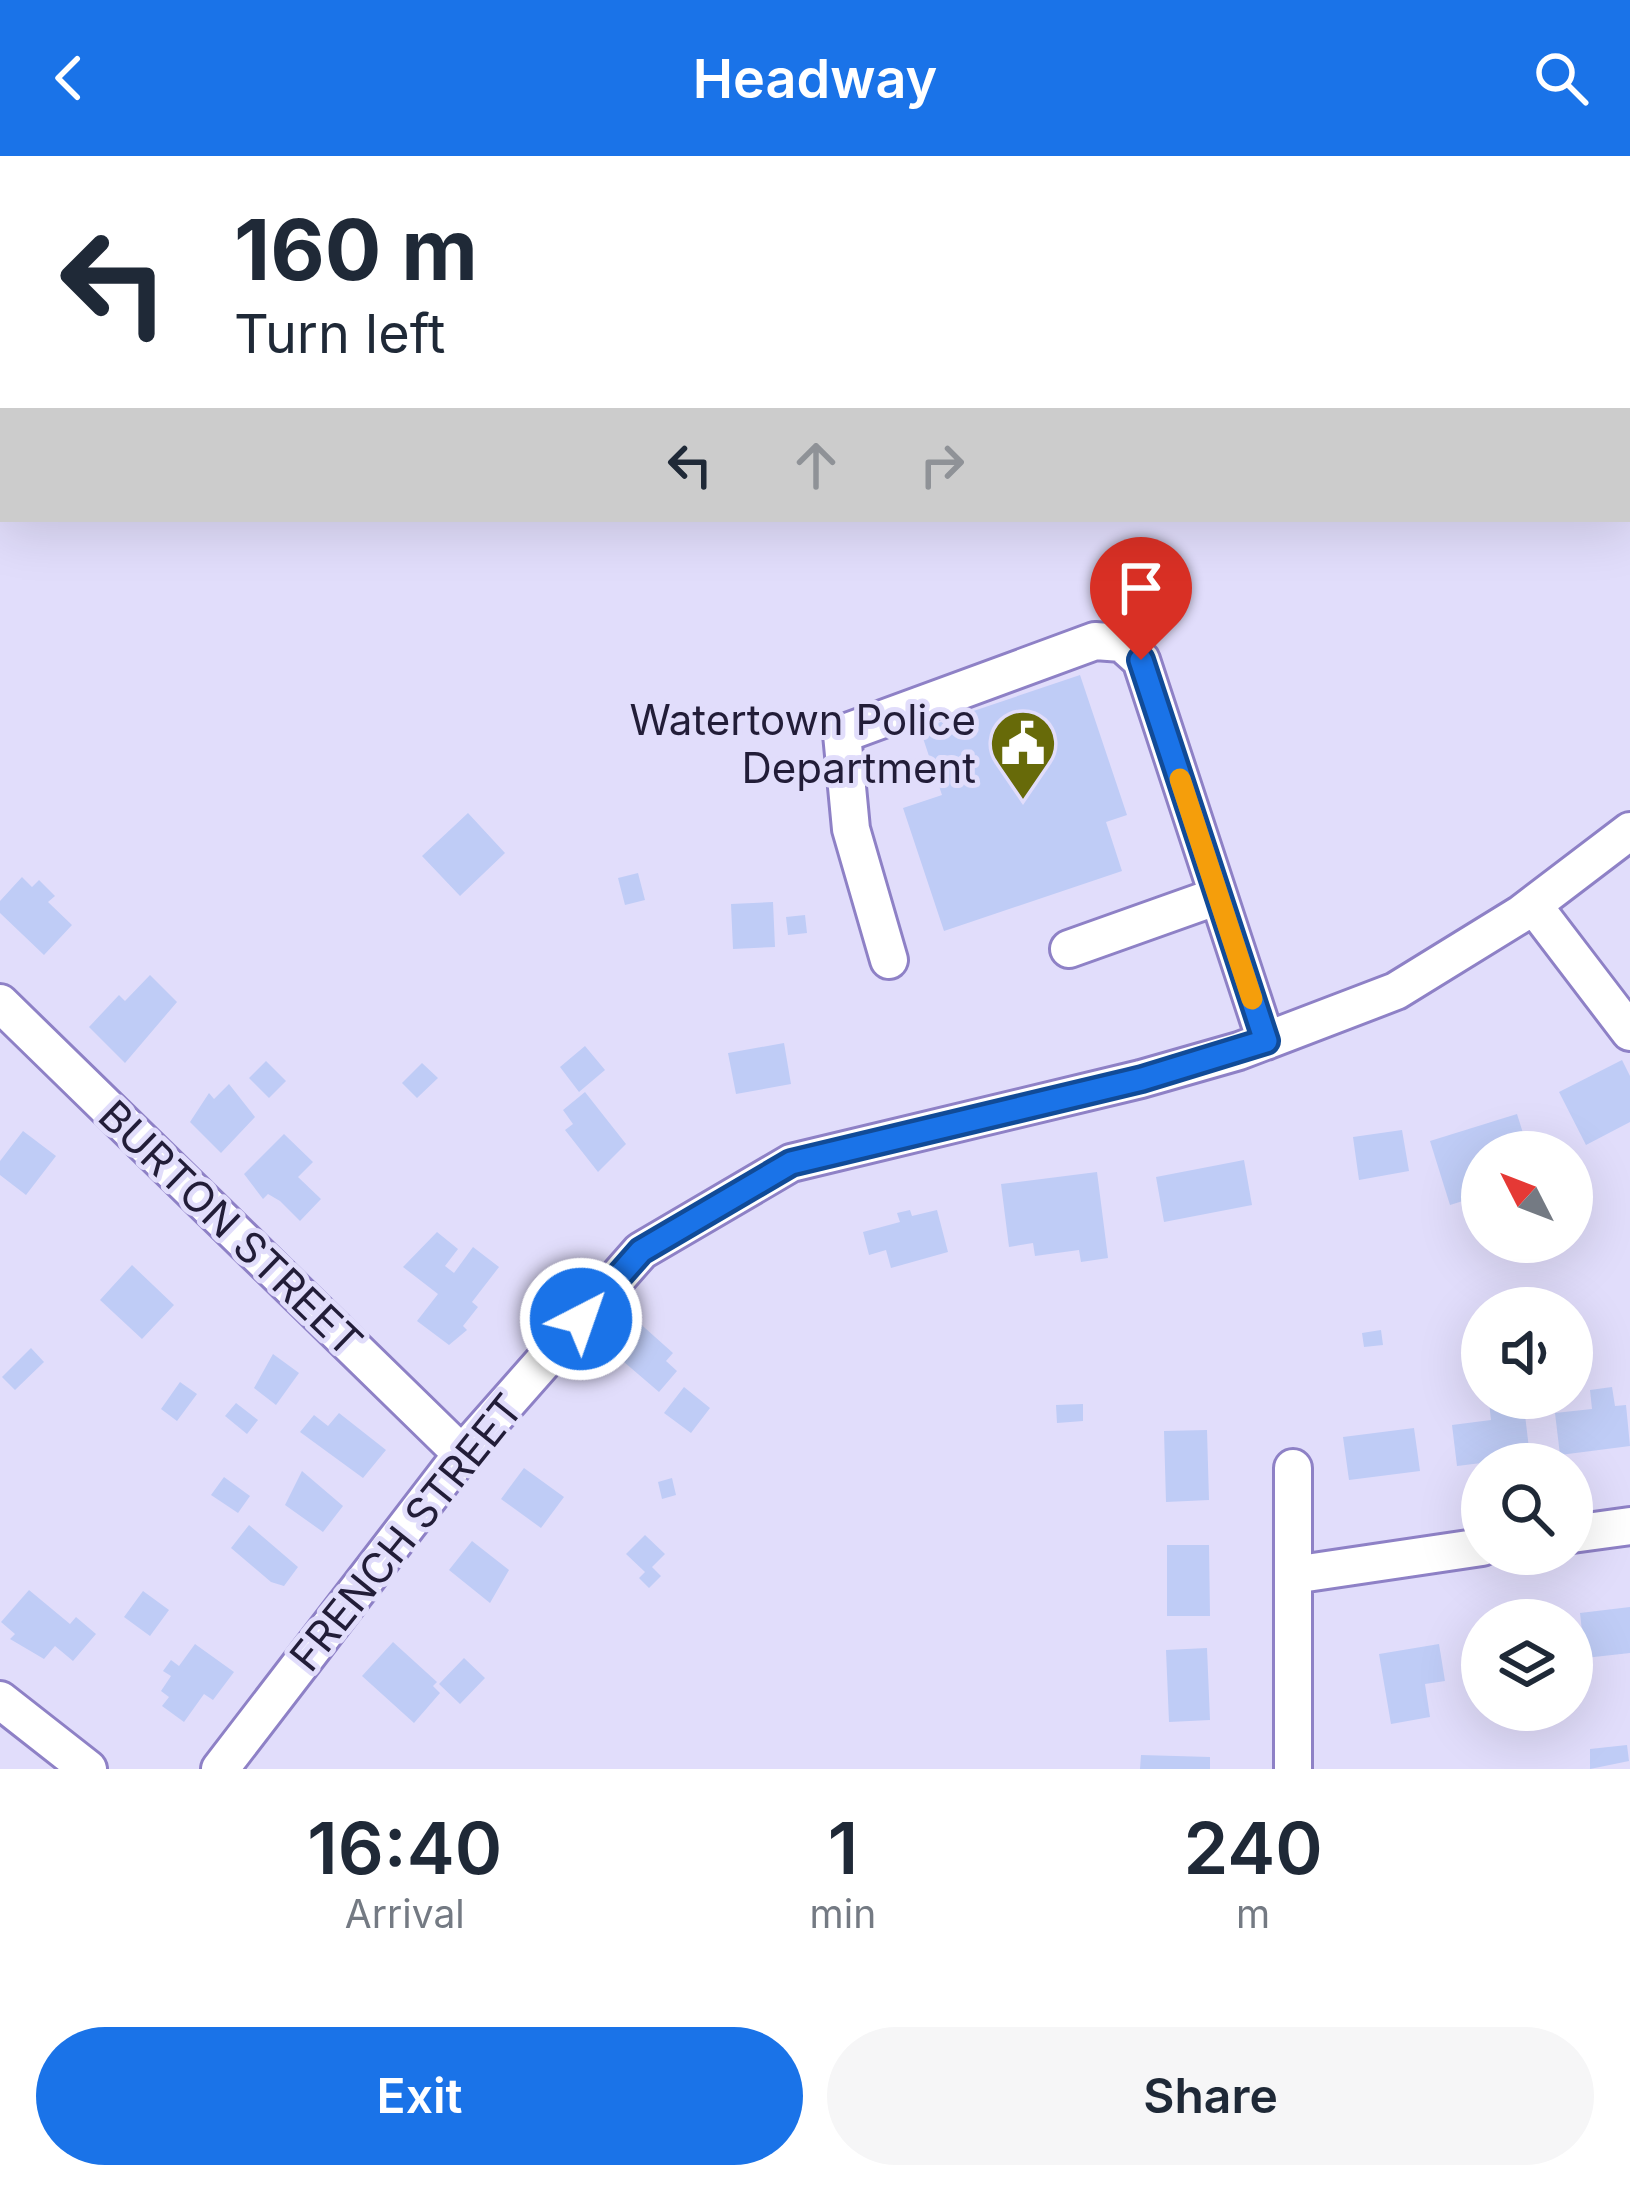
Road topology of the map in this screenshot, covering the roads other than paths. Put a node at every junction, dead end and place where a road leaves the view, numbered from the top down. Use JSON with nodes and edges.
{"nodes":[{"id":1,"x":1630,"y":831,"type":"edge"},
{"id":2,"x":1218,"y":896,"type":"junction"},
{"id":3,"x":1533,"y":905,"type":"junction"},
{"id":4,"x":1069,"y":949,"type":"dead end"},
{"id":5,"x":889,"y":960,"type":"dead end"},
{"id":6,"x":0,"y":1003,"type":"edge"},
{"id":7,"x":1630,"y":1032,"type":"edge"},
{"id":8,"x":1266,"y":1041,"type":"junction"},
{"id":9,"x":462,"y":1454,"type":"junction"},
{"id":10,"x":1293,"y":1468,"type":"dead end"},
{"id":11,"x":1630,"y":1526,"type":"edge"},
{"id":12,"x":1593,"y":1531,"type":"edge"},
{"id":13,"x":1461,"y":1550,"type":"edge"},
{"id":14,"x":1293,"y":1575,"type":"junction"},
{"id":15,"x":0,"y":1700,"type":"edge"},
{"id":16,"x":88,"y":1769,"type":"edge"},
{"id":17,"x":220,"y":1769,"type":"edge"},
{"id":18,"x":1293,"y":1769,"type":"edge"}],
"edges":[{"from":1,"to":3,"type":"street","name":"FRENCH STREET"},
{"from":2,"to":4,"type":"street"},
{"from":2,"to":5,"type":"street"},
{"from":2,"to":8,"type":"street"},
{"from":3,"to":7,"type":"street"},
{"from":3,"to":8,"type":"street","name":"FRENCH STREET"},
{"from":6,"to":9,"type":"street","name":"BURTON STREET"},
{"from":8,"to":9,"type":"street","name":"FRENCH STREET"},
{"from":9,"to":17,"type":"street","name":"FRENCH STREET"},
{"from":10,"to":14,"type":"street"},
{"from":11,"to":12,"type":"street"},
{"from":13,"to":14,"type":"street"},
{"from":14,"to":18,"type":"street"},
{"from":15,"to":16,"type":"street"}]}
